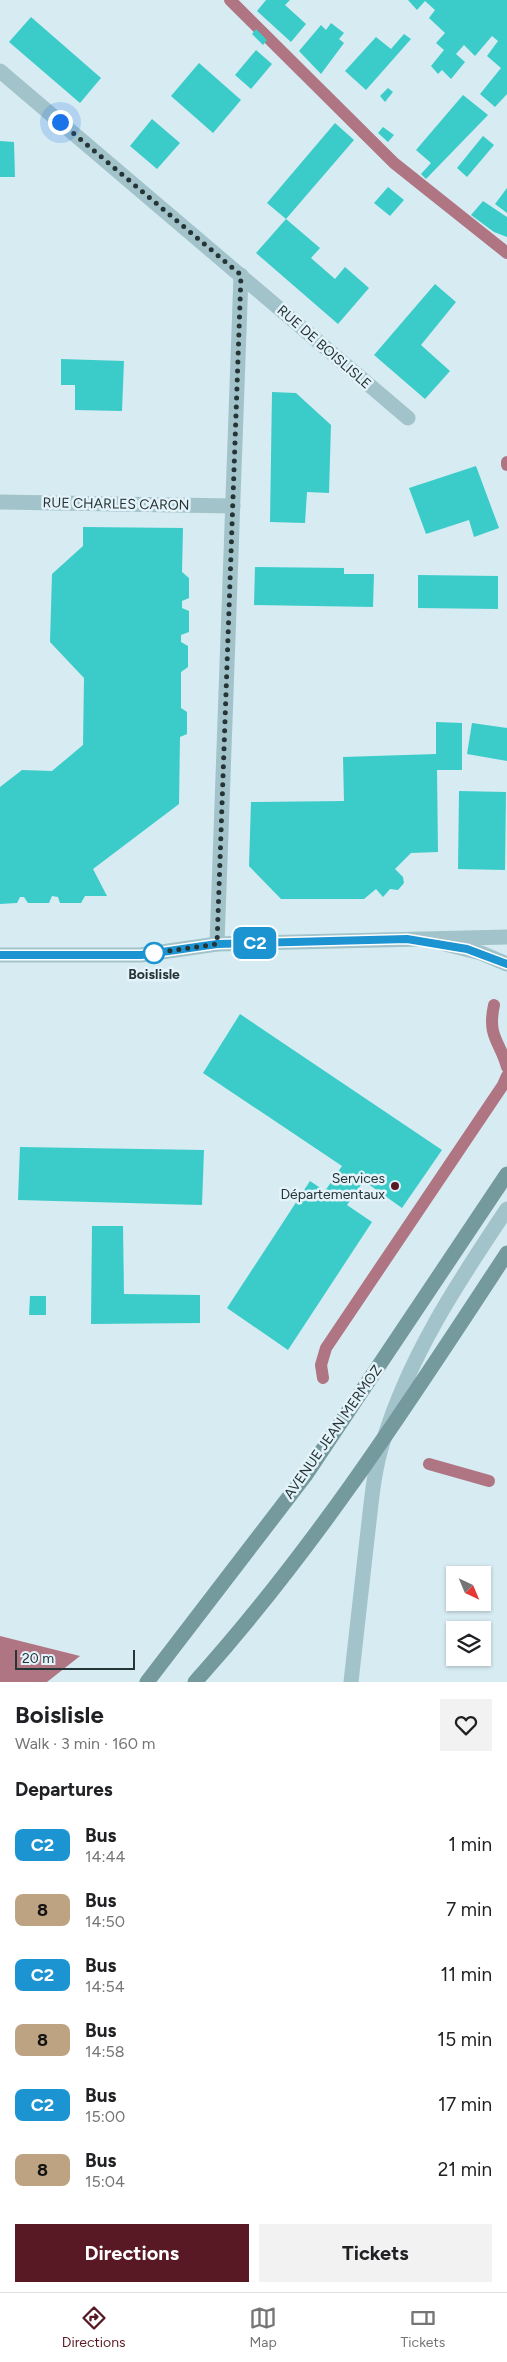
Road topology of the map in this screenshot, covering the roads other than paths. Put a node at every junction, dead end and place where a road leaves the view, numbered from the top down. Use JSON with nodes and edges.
{"nodes":[{"id":1,"x":0,"y":71,"type":"edge"},
{"id":2,"x":241,"y":275,"type":"junction"},
{"id":3,"x":408,"y":418,"type":"dead end"},
{"id":4,"x":0,"y":502,"type":"edge"},
{"id":5,"x":233,"y":506,"type":"junction"},
{"id":6,"x":507,"y":937,"type":"edge"},
{"id":7,"x":407,"y":939,"type":"junction"},
{"id":8,"x":217,"y":944,"type":"junction"},
{"id":9,"x":0,"y":955,"type":"edge"},
{"id":10,"x":507,"y":964,"type":"edge"},
{"id":11,"x":507,"y":1174,"type":"edge"},
{"id":12,"x":507,"y":1209,"type":"edge"},
{"id":13,"x":507,"y":1252,"type":"edge"},
{"id":14,"x":382,"y":1443,"type":"junction"},
{"id":15,"x":147,"y":1682,"type":"edge"},
{"id":16,"x":195,"y":1682,"type":"edge"},
{"id":17,"x":351,"y":1682,"type":"edge"}],
"edges":[{"from":1,"to":2,"type":"street","name":"RUE DE BOISLISLE"},
{"from":2,"to":3,"type":"street","name":"RUE DE BOISLISLE"},
{"from":2,"to":5,"type":"street"},
{"from":4,"to":5,"type":"street","name":"RUE CHARLES CARON"},
{"from":5,"to":8,"type":"street"},
{"from":6,"to":7,"type":"street"},
{"from":7,"to":8,"type":"street"},
{"from":7,"to":10,"type":"street"},
{"from":8,"to":9,"type":"street"},
{"from":11,"to":15,"type":"main road","name":"AVENUE JEAN MERMOZ"},
{"from":12,"to":14,"type":"street"},
{"from":13,"to":14,"type":"main road"},
{"from":14,"to":16,"type":"main road"},
{"from":14,"to":17,"type":"street"}]}
